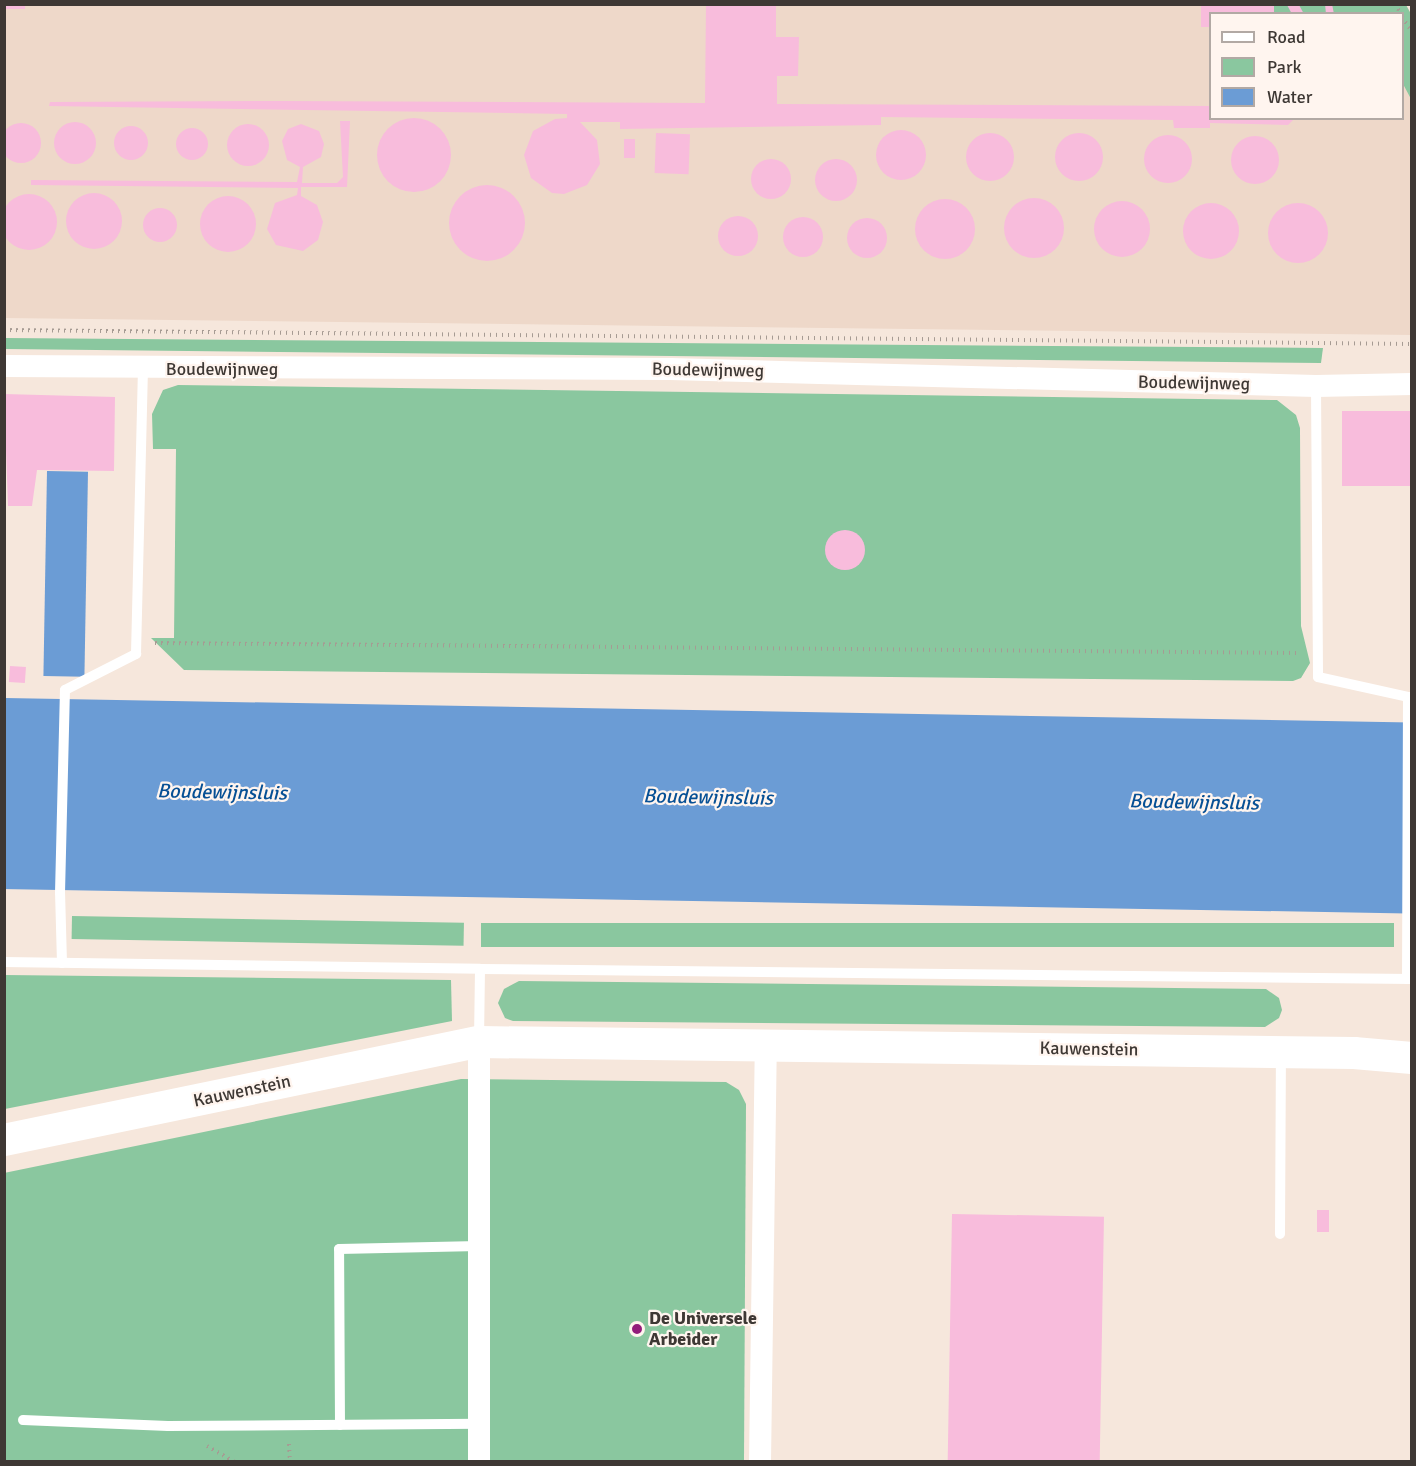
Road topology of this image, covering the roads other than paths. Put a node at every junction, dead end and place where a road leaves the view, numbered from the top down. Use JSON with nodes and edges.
{"nodes":[{"id":1,"x":4,"y":366,"type":"edge"},
{"id":2,"x":143,"y":369,"type":"junction"},
{"id":3,"x":1412,"y":384,"type":"edge"},
{"id":4,"x":1316,"y":386,"type":"junction"},
{"id":5,"x":4,"y":962,"type":"edge"},
{"id":6,"x":62,"y":963,"type":"junction"},
{"id":7,"x":480,"y":969,"type":"junction"},
{"id":8,"x":1409,"y":979,"type":"edge"},
{"id":9,"x":479,"y":1042,"type":"junction"},
{"id":10,"x":766,"y":1044,"type":"junction"},
{"id":11,"x":1281,"y":1052,"type":"junction"},
{"id":12,"x":1412,"y":1058,"type":"edge"},
{"id":13,"x":4,"y":1140,"type":"edge"},
{"id":14,"x":1280,"y":1234,"type":"dead end"},
{"id":15,"x":479,"y":1246,"type":"junction"},
{"id":16,"x":23,"y":1420,"type":"dead end"},
{"id":17,"x":479,"y":1424,"type":"junction"},
{"id":18,"x":340,"y":1425,"type":"junction"},
{"id":19,"x":479,"y":1461,"type":"edge"},
{"id":20,"x":760,"y":1461,"type":"edge"}],
"edges":[{"from":1,"to":2,"type":"street","name":"Boudewijnweg"},
{"from":2,"to":4,"type":"street","name":"Boudewijnweg"},
{"from":2,"to":6,"type":"lane"},
{"from":3,"to":4,"type":"street","name":"Boudewijnweg"},
{"from":4,"to":8,"type":"lane"},
{"from":5,"to":6,"type":"lane"},
{"from":6,"to":7,"type":"lane"},
{"from":7,"to":8,"type":"lane"},
{"from":7,"to":9,"type":"lane"},
{"from":9,"to":10,"type":"street","name":"Kauwenstein"},
{"from":9,"to":13,"type":"street","name":"Kauwenstein"},
{"from":9,"to":15,"type":"street"},
{"from":10,"to":11,"type":"street","name":"Kauwenstein"},
{"from":10,"to":20,"type":"street"},
{"from":11,"to":12,"type":"street","name":"Kauwenstein"},
{"from":11,"to":14,"type":"lane"},
{"from":15,"to":17,"type":"street"},
{"from":15,"to":18,"type":"lane"},
{"from":16,"to":18,"type":"lane"},
{"from":17,"to":18,"type":"lane"},
{"from":17,"to":19,"type":"street"}]}
